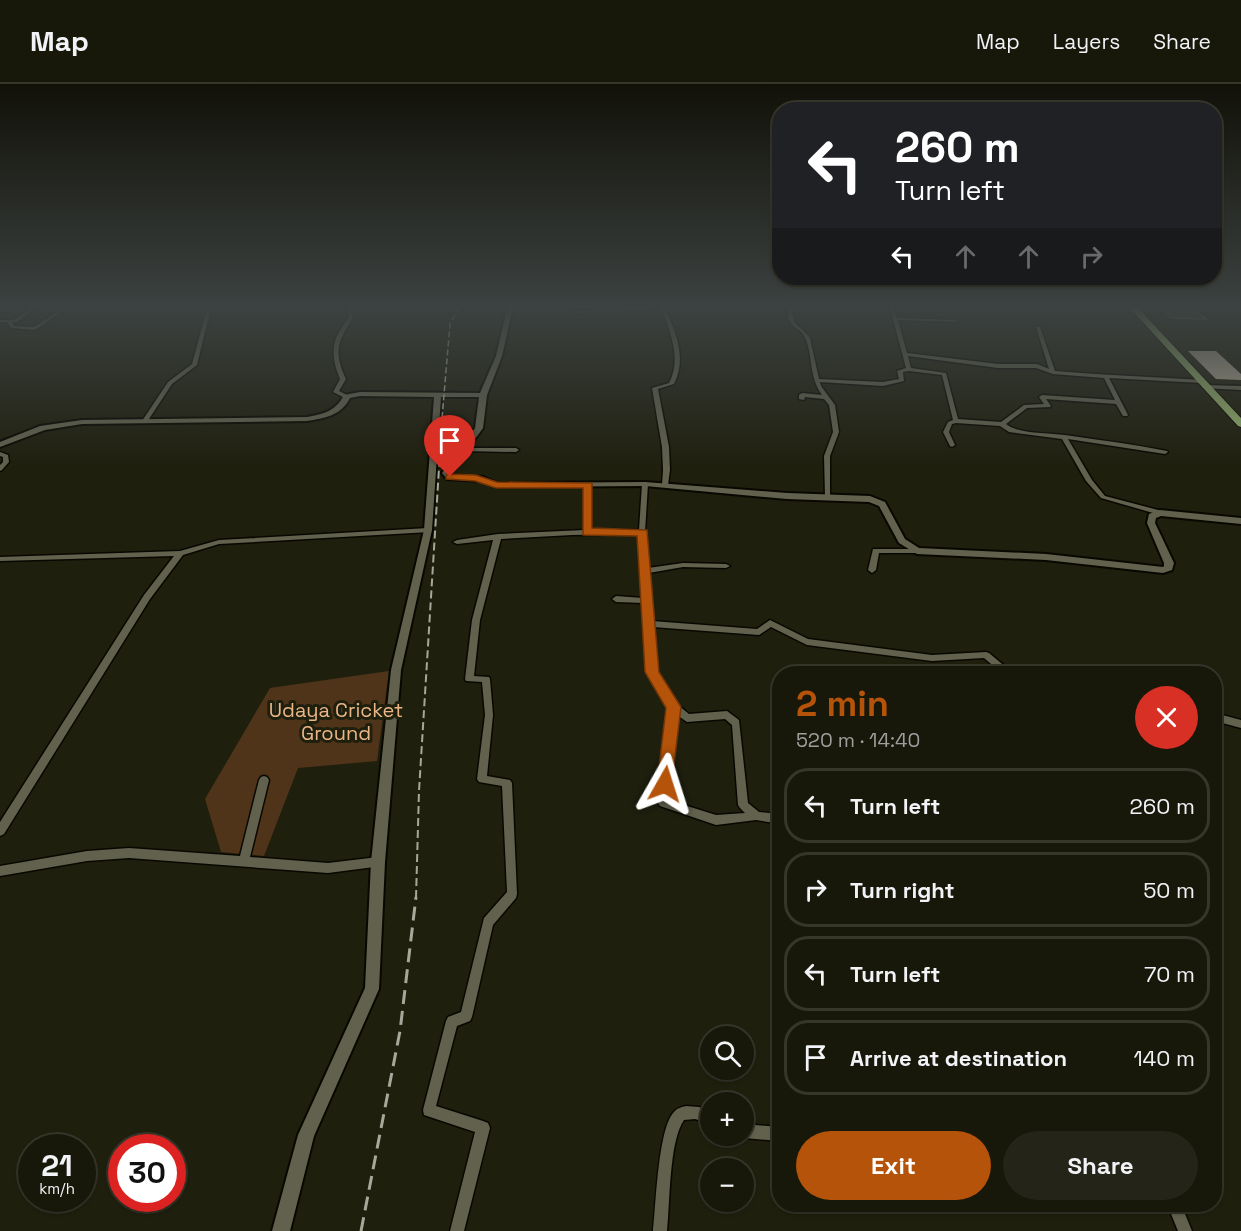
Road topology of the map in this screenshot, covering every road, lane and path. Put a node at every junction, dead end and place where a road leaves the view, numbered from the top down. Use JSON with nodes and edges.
{"nodes":[{"id":1,"x":195,"y":362,"type":"edge"},
{"id":2,"x":337,"y":362,"type":"edge"},
{"id":3,"x":497,"y":362,"type":"edge"},
{"id":4,"x":677,"y":362,"type":"edge"},
{"id":5,"x":812,"y":362,"type":"edge"},
{"id":6,"x":908,"y":362,"type":"edge"},
{"id":7,"x":964,"y":362,"type":"edge"},
{"id":8,"x":1050,"y":362,"type":"edge"},
{"id":9,"x":1183,"y":362,"type":"edge"},
{"id":10,"x":909,"y":369,"type":"junction"},
{"id":11,"x":1053,"y":372,"type":"junction"},
{"id":12,"x":1106,"y":377,"type":"junction"},
{"id":13,"x":816,"y":380,"type":"junction"},
{"id":14,"x":1203,"y":384,"type":"junction"},
{"id":15,"x":1241,"y":388,"type":"edge"},
{"id":16,"x":438,"y":395,"type":"junction"},
{"id":17,"x":483,"y":395,"type":"junction"},
{"id":18,"x":825,"y":397,"type":"junction"},
{"id":19,"x":347,"y":398,"type":"junction"},
{"id":20,"x":802,"y":399,"type":"dead end"},
{"id":21,"x":1118,"y":402,"type":"junction"},
{"id":22,"x":1125,"y":415,"type":"dead end"},
{"id":23,"x":145,"y":421,"type":"junction"},
{"id":24,"x":956,"y":421,"type":"junction"},
{"id":25,"x":1002,"y":424,"type":"junction"},
{"id":26,"x":1241,"y":424,"type":"edge"},
{"id":27,"x":1064,"y":437,"type":"junction"},
{"id":28,"x":0,"y":445,"type":"edge"},
{"id":29,"x":952,"y":445,"type":"dead end"},
{"id":30,"x":464,"y":450,"type":"junction"},
{"id":31,"x":516,"y":450,"type":"dead end"},
{"id":32,"x":1165,"y":452,"type":"dead end"},
{"id":33,"x":0,"y":454,"type":"edge"},
{"id":34,"x":0,"y":469,"type":"edge"},
{"id":35,"x":645,"y":484,"type":"junction"},
{"id":36,"x":588,"y":485,"type":"junction"},
{"id":37,"x":665,"y":485,"type":"junction"},
{"id":38,"x":828,"y":496,"type":"junction"},
{"id":39,"x":1154,"y":513,"type":"junction"},
{"id":40,"x":1241,"y":521,"type":"edge"},
{"id":41,"x":428,"y":530,"type":"junction"},
{"id":42,"x":587,"y":532,"type":"junction"},
{"id":43,"x":642,"y":532,"type":"junction"},
{"id":44,"x":498,"y":536,"type":"junction"},
{"id":45,"x":457,"y":542,"type":"dead end"},
{"id":46,"x":917,"y":551,"type":"junction"},
{"id":47,"x":180,"y":553,"type":"junction"},
{"id":48,"x":0,"y":559,"type":"edge"},
{"id":49,"x":726,"y":566,"type":"dead end"},
{"id":50,"x":872,"y":570,"type":"dead end"},
{"id":51,"x":645,"y":571,"type":"junction"},
{"id":52,"x":616,"y":599,"type":"dead end"},
{"id":53,"x":648,"y":601,"type":"junction"},
{"id":54,"x":650,"y":624,"type":"junction"},
{"id":55,"x":1000,"y":666,"type":"edge"},
{"id":56,"x":673,"y":707,"type":"junction"},
{"id":57,"x":1222,"y":719,"type":"edge"},
{"id":58,"x":1241,"y":724,"type":"edge"},
{"id":59,"x":264,"y":780,"type":"dead end"},
{"id":60,"x":757,"y":816,"type":"junction"},
{"id":61,"x":772,"y":818,"type":"edge"},
{"id":62,"x":0,"y":831,"type":"edge"},
{"id":63,"x":244,"y":861,"type":"junction"},
{"id":64,"x":378,"y":862,"type":"junction"},
{"id":65,"x":0,"y":871,"type":"edge"},
{"id":66,"x":700,"y":1115,"type":"edge"},
{"id":67,"x":754,"y":1132,"type":"edge"},
{"id":68,"x":772,"y":1133,"type":"edge"},
{"id":69,"x":1177,"y":1212,"type":"edge"},
{"id":70,"x":281,"y":1231,"type":"edge"},
{"id":71,"x":457,"y":1231,"type":"edge"},
{"id":72,"x":660,"y":1231,"type":"edge"},
{"id":73,"x":1185,"y":1231,"type":"edge"}],
"edges":[{"from":1,"to":23,"type":"street"},
{"from":2,"to":19,"type":"street"},
{"from":3,"to":17,"type":"street"},
{"from":4,"to":37,"type":"street"},
{"from":5,"to":13,"type":"street"},
{"from":6,"to":10,"type":"street"},
{"from":7,"to":11,"type":"street"},
{"from":8,"to":11,"type":"street"},
{"from":9,"to":14,"type":"highway"},
{"from":10,"to":13,"type":"street"},
{"from":10,"to":24,"type":"street"},
{"from":11,"to":12,"type":"street"},
{"from":12,"to":14,"type":"street"},
{"from":12,"to":21,"type":"street"},
{"from":13,"to":18,"type":"street"},
{"from":14,"to":15,"type":"street"},
{"from":14,"to":26,"type":"highway"},
{"from":16,"to":17,"type":"street"},
{"from":16,"to":19,"type":"street"},
{"from":16,"to":41,"type":"street"},
{"from":17,"to":30,"type":"street"},
{"from":18,"to":20,"type":"street"},
{"from":18,"to":38,"type":"street"},
{"from":19,"to":23,"type":"street"},
{"from":21,"to":22,"type":"street"},
{"from":21,"to":25,"type":"street"},
{"from":23,"to":28,"type":"street"},
{"from":24,"to":25,"type":"street"},
{"from":24,"to":29,"type":"street"},
{"from":25,"to":27,"type":"street"},
{"from":27,"to":32,"type":"street"},
{"from":27,"to":39,"type":"street"},
{"from":30,"to":31,"type":"street"},
{"from":30,"to":36,"type":"street"},
{"from":33,"to":34,"type":"street"},
{"from":35,"to":36,"type":"street"},
{"from":35,"to":37,"type":"street"},
{"from":35,"to":43,"type":"street"},
{"from":36,"to":42,"type":"street"},
{"from":37,"to":38,"type":"street"},
{"from":38,"to":46,"type":"street"},
{"from":39,"to":40,"type":"street"},
{"from":39,"to":46,"type":"street"},
{"from":41,"to":47,"type":"street"},
{"from":41,"to":64,"type":"street"},
{"from":42,"to":43,"type":"street"},
{"from":42,"to":44,"type":"street"},
{"from":43,"to":51,"type":"street"},
{"from":44,"to":45,"type":"street"},
{"from":44,"to":71,"type":"street"},
{"from":46,"to":50,"type":"street"},
{"from":47,"to":48,"type":"street"},
{"from":47,"to":62,"type":"street"},
{"from":49,"to":51,"type":"street"},
{"from":51,"to":53,"type":"street"},
{"from":52,"to":53,"type":"street"},
{"from":53,"to":54,"type":"street"},
{"from":54,"to":55,"type":"street"},
{"from":54,"to":56,"type":"street"},
{"from":56,"to":60,"type":"street"},
{"from":56,"to":60,"type":"street"},
{"from":57,"to":58,"type":"street"},
{"from":59,"to":63,"type":"street"},
{"from":60,"to":61,"type":"street"},
{"from":63,"to":64,"type":"street"},
{"from":63,"to":65,"type":"street"},
{"from":64,"to":70,"type":"street"},
{"from":66,"to":72,"type":"street"},
{"from":67,"to":68,"type":"street"},
{"from":69,"to":73,"type":"street"}]}
